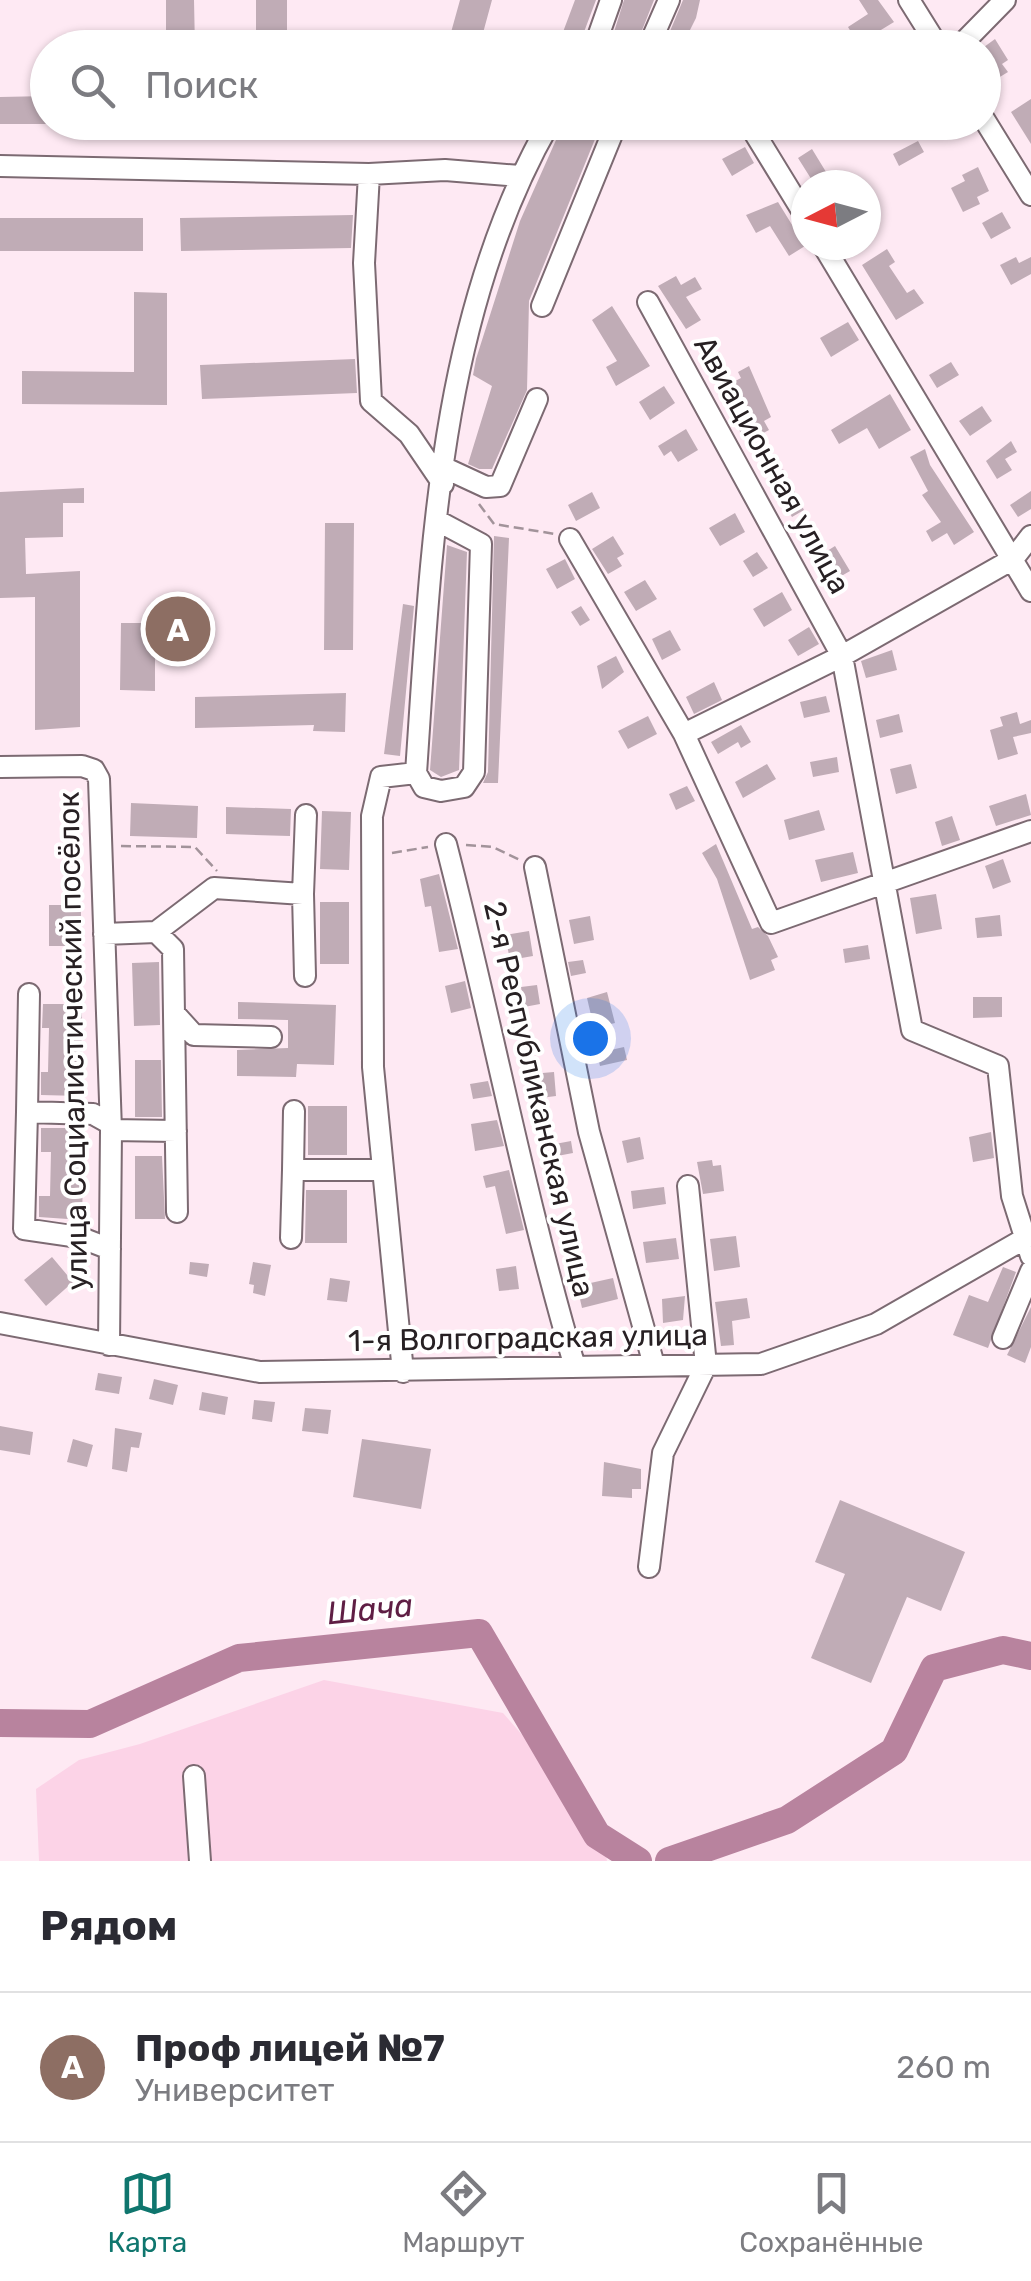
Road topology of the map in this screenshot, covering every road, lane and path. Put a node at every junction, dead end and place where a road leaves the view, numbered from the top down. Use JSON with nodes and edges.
{"nodes":[{"id":1,"x":611,"y":0,"type":"edge"},
{"id":2,"x":669,"y":0,"type":"edge"},
{"id":3,"x":909,"y":0,"type":"edge"},
{"id":4,"x":1005,"y":0,"type":"edge"},
{"id":5,"x":600,"y":30,"type":"edge"},
{"id":6,"x":656,"y":30,"type":"edge"},
{"id":7,"x":928,"y":30,"type":"edge"},
{"id":8,"x":976,"y":30,"type":"edge"},
{"id":9,"x":540,"y":140,"type":"edge"},
{"id":10,"x":609,"y":140,"type":"edge"},
{"id":11,"x":759,"y":140,"type":"edge"},
{"id":12,"x":997,"y":140,"type":"edge"},
{"id":13,"x":0,"y":166,"type":"edge"},
{"id":14,"x":369,"y":174,"type":"junction"},
{"id":15,"x":520,"y":176,"type":"junction"},
{"id":16,"x":791,"y":193,"type":"edge"},
{"id":17,"x":1031,"y":195,"type":"edge"},
{"id":18,"x":832,"y":260,"type":"edge"},
{"id":19,"x":648,"y":302,"type":"dead end"},
{"id":20,"x":542,"y":306,"type":"dead end"},
{"id":21,"x":537,"y":399,"type":"dead end"},
{"id":22,"x":444,"y":476,"type":"junction"},
{"id":23,"x":474,"y":498,"type":"dead end"},
{"id":24,"x":436,"y":520,"type":"junction"},
{"id":25,"x":1031,"y":536,"type":"edge"},
{"id":26,"x":570,"y":539,"type":"joint"},
{"id":27,"x":1013,"y":559,"type":"junction"},
{"id":28,"x":1031,"y":590,"type":"edge"},
{"id":29,"x":842,"y":656,"type":"junction"},
{"id":30,"x":684,"y":734,"type":"junction"},
{"id":31,"x":0,"y":768,"type":"edge"},
{"id":32,"x":416,"y":773,"type":"junction"},
{"id":33,"x":306,"y":815,"type":"dead end"},
{"id":34,"x":1031,"y":830,"type":"edge"},
{"id":35,"x":446,"y":844,"type":"dead end"},
{"id":36,"x":101,"y":846,"type":"junction"},
{"id":37,"x":534,"y":867,"type":"dead end"},
{"id":38,"x":886,"y":885,"type":"junction"},
{"id":39,"x":222,"y":887,"type":"junction"},
{"id":40,"x":303,"y":894,"type":"junction"},
{"id":41,"x":156,"y":932,"type":"junction"},
{"id":42,"x":104,"y":934,"type":"junction"},
{"id":43,"x":305,"y":976,"type":"dead end"},
{"id":44,"x":28,"y":994,"type":"dead end"},
{"id":45,"x":174,"y":1013,"type":"junction"},
{"id":46,"x":271,"y":1036,"type":"dead end"},
{"id":47,"x":294,"y":1111,"type":"dead end"},
{"id":48,"x":27,"y":1112,"type":"junction"},
{"id":49,"x":111,"y":1127,"type":"junction"},
{"id":50,"x":176,"y":1131,"type":"junction"},
{"id":51,"x":293,"y":1170,"type":"junction"},
{"id":52,"x":383,"y":1170,"type":"junction"},
{"id":53,"x":688,"y":1186,"type":"dead end"},
{"id":54,"x":177,"y":1212,"type":"dead end"},
{"id":55,"x":292,"y":1238,"type":"dead end"},
{"id":56,"x":1029,"y":1243,"type":"edge"},
{"id":57,"x":110,"y":1249,"type":"junction"},
{"id":58,"x":1031,"y":1272,"type":"edge"},
{"id":59,"x":0,"y":1323,"type":"edge"},
{"id":60,"x":1003,"y":1338,"type":"dead end"},
{"id":61,"x":109,"y":1346,"type":"junction"},
{"id":62,"x":706,"y":1365,"type":"junction"},
{"id":63,"x":654,"y":1366,"type":"junction"},
{"id":64,"x":575,"y":1367,"type":"junction"},
{"id":65,"x":403,"y":1372,"type":"junction"},
{"id":66,"x":649,"y":1566,"type":"dead end"},
{"id":67,"x":194,"y":1776,"type":"dead end"},
{"id":68,"x":200,"y":1861,"type":"edge"}],
"edges":[{"from":1,"to":5,"type":"street"},
{"from":2,"to":6,"type":"street"},
{"from":3,"to":7,"type":"street"},
{"from":4,"to":8,"type":"street"},
{"from":9,"to":15,"type":"street"},
{"from":10,"to":20,"type":"street"},
{"from":11,"to":16,"type":"street"},
{"from":12,"to":17,"type":"street"},
{"from":13,"to":14,"type":"street"},
{"from":14,"to":15,"type":"street"},
{"from":14,"to":22,"type":"street"},
{"from":15,"to":22,"type":"street"},
{"from":18,"to":27,"type":"street"},
{"from":19,"to":29,"type":"street","name":"Авиационная улица"},
{"from":21,"to":22,"type":"street"},
{"from":22,"to":24,"type":"street"},
{"from":23,"to":26,"type":"path"},
{"from":24,"to":32,"type":"street"},
{"from":24,"to":32,"type":"street"},
{"from":25,"to":27,"type":"street"},
{"from":26,"to":30,"type":"street"},
{"from":27,"to":28,"type":"street"},
{"from":27,"to":29,"type":"street"},
{"from":29,"to":30,"type":"street"},
{"from":29,"to":38,"type":"street","name":"Авиационная улица"},
{"from":30,"to":38,"type":"street"},
{"from":31,"to":36,"type":"street","name":"улица Социалистический посёлок"},
{"from":32,"to":52,"type":"street"},
{"from":33,"to":40,"type":"street"},
{"from":34,"to":38,"type":"street"},
{"from":35,"to":64,"type":"street","name":"2-я Республиканская улица"},
{"from":36,"to":39,"type":"path"},
{"from":36,"to":42,"type":"street","name":"улица Социалистический посёлок"},
{"from":37,"to":63,"type":"street","name":"2-я Республиканская улица"},
{"from":38,"to":56,"type":"street","name":"Авиационная улица"},
{"from":39,"to":40,"type":"street"},
{"from":39,"to":41,"type":"street"},
{"from":40,"to":43,"type":"street"},
{"from":41,"to":42,"type":"street"},
{"from":41,"to":45,"type":"street"},
{"from":42,"to":49,"type":"street","name":"улица Социалистический посёлок"},
{"from":44,"to":48,"type":"street"},
{"from":45,"to":46,"type":"street"},
{"from":45,"to":50,"type":"street"},
{"from":47,"to":51,"type":"street"},
{"from":48,"to":49,"type":"street"},
{"from":48,"to":57,"type":"street"},
{"from":49,"to":50,"type":"street"},
{"from":49,"to":57,"type":"street","name":"улица Социалистический посёлок"},
{"from":50,"to":54,"type":"street"},
{"from":51,"to":52,"type":"street"},
{"from":51,"to":55,"type":"street"},
{"from":52,"to":65,"type":"street"},
{"from":53,"to":62,"type":"street"},
{"from":56,"to":62,"type":"street","name":"1-я Волгоградская улица"},
{"from":57,"to":61,"type":"street","name":"улица Социалистический посёлок"},
{"from":58,"to":60,"type":"street"},
{"from":59,"to":61,"type":"street","name":"1-я Волгоградская улица"},
{"from":61,"to":65,"type":"street","name":"1-я Волгоградская улица"},
{"from":62,"to":63,"type":"street","name":"1-я Волгоградская улица"},
{"from":62,"to":66,"type":"street"},
{"from":63,"to":64,"type":"street","name":"1-я Волгоградская улица"},
{"from":64,"to":65,"type":"street","name":"1-я Волгоградская улица"},
{"from":67,"to":68,"type":"street"}]}
